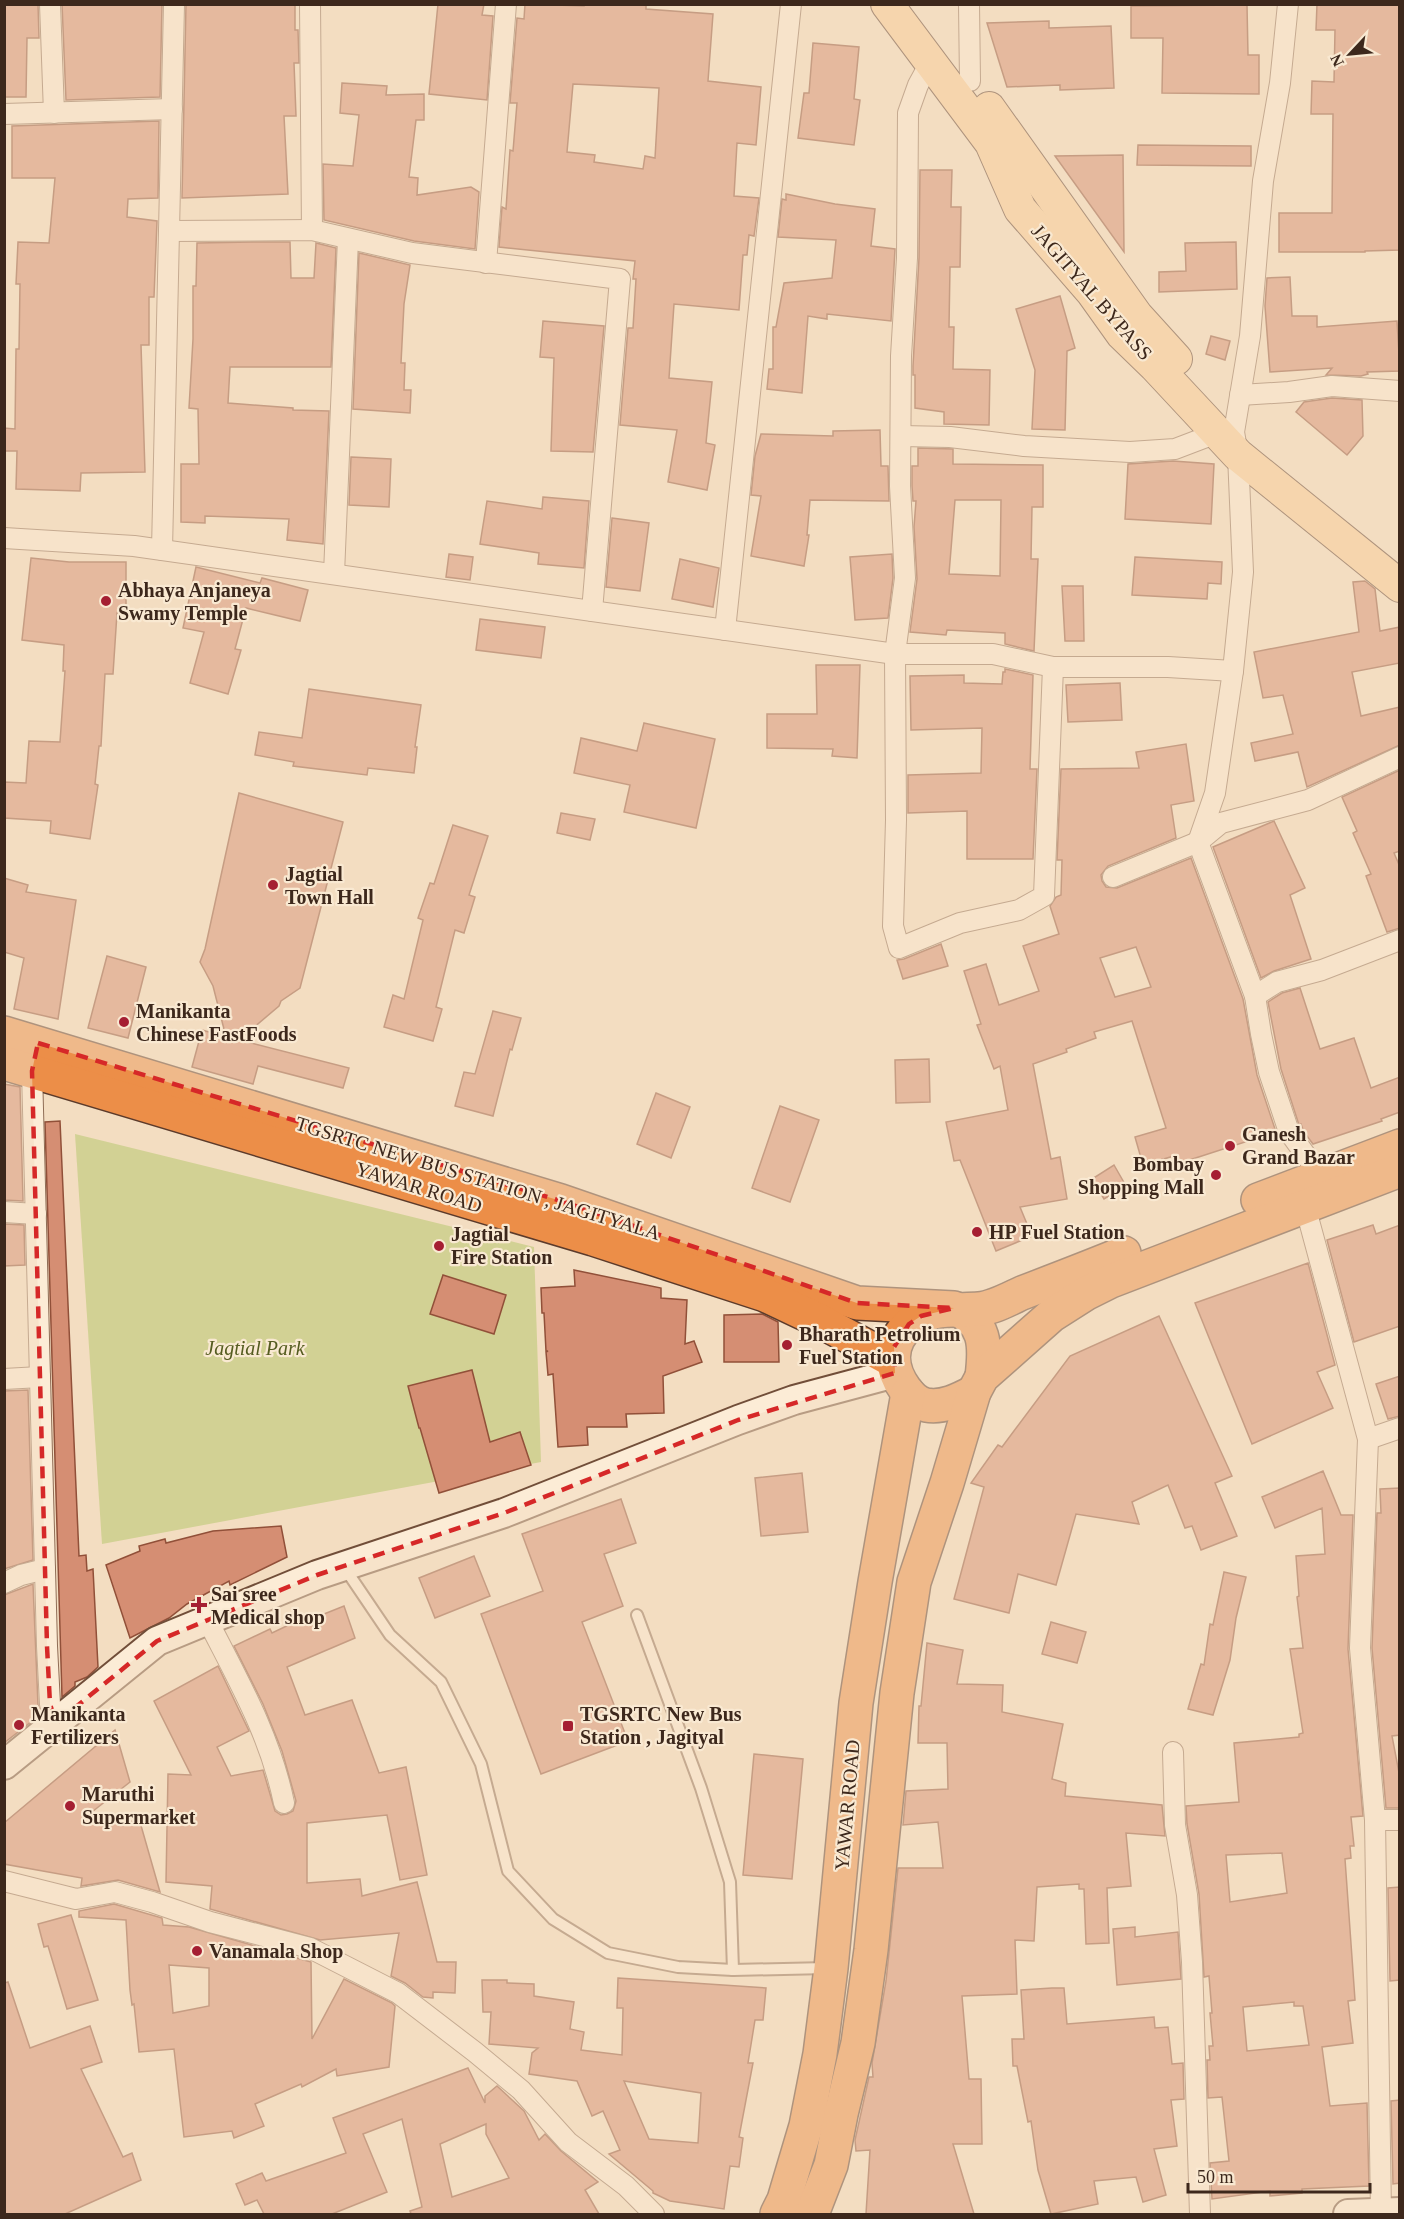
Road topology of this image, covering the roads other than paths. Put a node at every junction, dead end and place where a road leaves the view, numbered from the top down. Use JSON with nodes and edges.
{"nodes":[{"id":1,"x":50,"y":4,"type":"edge"},
{"id":2,"x":174,"y":4,"type":"edge"},
{"id":3,"x":310,"y":4,"type":"edge"},
{"id":4,"x":506,"y":4,"type":"edge"},
{"id":5,"x":792,"y":4,"type":"edge"},
{"id":6,"x":886,"y":4,"type":"edge"},
{"id":7,"x":912,"y":4,"type":"edge"},
{"id":8,"x":969,"y":4,"type":"edge"},
{"id":9,"x":1288,"y":4,"type":"edge"},
{"id":10,"x":930,"y":63,"type":"junction"},
{"id":11,"x":970,"y":81,"type":"junction"},
{"id":12,"x":172,"y":109,"type":"junction"},
{"id":13,"x":54,"y":113,"type":"junction"},
{"id":14,"x":4,"y":114,"type":"edge"},
{"id":15,"x":312,"y":230,"type":"junction"},
{"id":16,"x":169,"y":231,"type":"junction"},
{"id":17,"x":348,"y":238,"type":"junction"},
{"id":18,"x":486,"y":263,"type":"junction"},
{"id":19,"x":1400,"y":391,"type":"edge"},
{"id":20,"x":1240,"y":395,"type":"junction"},
{"id":21,"x":901,"y":435,"type":"junction"},
{"id":22,"x":1230,"y":440,"type":"junction"},
{"id":23,"x":4,"y":538,"type":"edge"},
{"id":24,"x":162,"y":550,"type":"junction"},
{"id":25,"x":1400,"y":558,"type":"edge"},
{"id":26,"x":334,"y":574,"type":"junction"},
{"id":27,"x":1400,"y":586,"type":"edge"},
{"id":28,"x":592,"y":611,"type":"junction"},
{"id":29,"x":725,"y":630,"type":"junction"},
{"id":30,"x":895,"y":654,"type":"junction"},
{"id":31,"x":1053,"y":667,"type":"junction"},
{"id":32,"x":1233,"y":671,"type":"junction"},
{"id":33,"x":1400,"y":757,"type":"edge"},
{"id":34,"x":1198,"y":842,"type":"junction"},
{"id":35,"x":1113,"y":877,"type":"dead end"},
{"id":36,"x":1400,"y":940,"type":"edge"},
{"id":37,"x":1256,"y":996,"type":"junction"},
{"id":38,"x":4,"y":1033,"type":"edge"},
{"id":39,"x":25,"y":1059,"type":"edge"},
{"id":40,"x":1400,"y":1146,"type":"edge"},
{"id":41,"x":1400,"y":1170,"type":"edge"},
{"id":42,"x":1320,"y":1175,"type":"junction"},
{"id":43,"x":1305,"y":1206,"type":"junction"},
{"id":44,"x":4,"y":1212,"type":"edge"},
{"id":45,"x":36,"y":1214,"type":"junction"},
{"id":46,"x":954,"y":1308,"type":"junction"},
{"id":47,"x":898,"y":1375,"type":"junction"},
{"id":48,"x":40,"y":1377,"type":"junction"},
{"id":49,"x":4,"y":1378,"type":"edge"},
{"id":50,"x":978,"y":1384,"type":"junction"},
{"id":51,"x":1400,"y":1428,"type":"edge"},
{"id":52,"x":1368,"y":1439,"type":"junction"},
{"id":53,"x":344,"y":1567,"type":"junction"},
{"id":54,"x":45,"y":1569,"type":"junction"},
{"id":55,"x":4,"y":1583,"type":"edge"},
{"id":56,"x":637,"y":1615,"type":"dead end"},
{"id":57,"x":208,"y":1621,"type":"junction"},
{"id":58,"x":56,"y":1723,"type":"junction"},
{"id":59,"x":1173,"y":1752,"type":"dead end"},
{"id":60,"x":4,"y":1765,"type":"edge"},
{"id":61,"x":284,"y":1803,"type":"dead end"},
{"id":62,"x":1375,"y":1820,"type":"junction"},
{"id":63,"x":1400,"y":1820,"type":"edge"},
{"id":64,"x":4,"y":1881,"type":"edge"},
{"id":65,"x":831,"y":1968,"type":"junction"},
{"id":66,"x":733,"y":1970,"type":"junction"},
{"id":67,"x":1390,"y":2212,"type":"edge"},
{"id":68,"x":654,"y":2214,"type":"edge"},
{"id":69,"x":777,"y":2214,"type":"edge"},
{"id":70,"x":812,"y":2214,"type":"edge"},
{"id":71,"x":1200,"y":2214,"type":"edge"},
{"id":72,"x":1348,"y":2214,"type":"edge"}],
"edges":[{"from":1,"to":13,"type":"street"},
{"from":2,"to":12,"type":"street"},
{"from":3,"to":15,"type":"street"},
{"from":4,"to":18,"type":"street"},
{"from":5,"to":29,"type":"street"},
{"from":6,"to":10,"type":"main road","name":"JAGITYAL BYPASS"},
{"from":7,"to":11,"type":"main road","name":"JAGITYAL BYPASS"},
{"from":8,"to":11,"type":"street"},
{"from":9,"to":20,"type":"street"},
{"from":10,"to":21,"type":"street"},
{"from":10,"to":22,"type":"main road","name":"JAGITYAL BYPASS"},
{"from":11,"to":22,"type":"main road","name":"JAGITYAL BYPASS"},
{"from":12,"to":13,"type":"street"},
{"from":12,"to":16,"type":"street"},
{"from":13,"to":14,"type":"street"},
{"from":15,"to":16,"type":"street"},
{"from":15,"to":17,"type":"street"},
{"from":16,"to":24,"type":"street"},
{"from":17,"to":18,"type":"street"},
{"from":17,"to":26,"type":"street"},
{"from":18,"to":28,"type":"street"},
{"from":19,"to":20,"type":"street"},
{"from":20,"to":22,"type":"street"},
{"from":21,"to":22,"type":"street"},
{"from":21,"to":30,"type":"street"},
{"from":22,"to":25,"type":"main road","name":"JAGITYAL BYPASS"},
{"from":22,"to":27,"type":"main road","name":"JAGITYAL BYPASS"},
{"from":22,"to":32,"type":"street"},
{"from":23,"to":24,"type":"street"},
{"from":24,"to":26,"type":"street"},
{"from":26,"to":28,"type":"street"},
{"from":28,"to":29,"type":"street"},
{"from":29,"to":30,"type":"street"},
{"from":30,"to":31,"type":"street"},
{"from":30,"to":31,"type":"street"},
{"from":31,"to":32,"type":"street"},
{"from":32,"to":34,"type":"street"},
{"from":33,"to":34,"type":"street"},
{"from":34,"to":35,"type":"street"},
{"from":34,"to":37,"type":"street"},
{"from":36,"to":37,"type":"street"},
{"from":37,"to":42,"type":"street"},
{"from":38,"to":39,"type":"highway","name":"TGSRTC NEW BUS STATION , JAGITYALA"},
{"from":39,"to":45,"type":"street"},
{"from":39,"to":46,"type":"highway","name":"TGSRTC NEW BUS STATION , JAGITYALA"},
{"from":39,"to":47,"type":"highway","name":"YAWAR ROAD"},
{"from":40,"to":42,"type":"highway"},
{"from":41,"to":43,"type":"highway"},
{"from":42,"to":46,"type":"highway"},
{"from":43,"to":50,"type":"highway"},
{"from":43,"to":52,"type":"street"},
{"from":44,"to":45,"type":"street"},
{"from":45,"to":48,"type":"street"},
{"from":46,"to":47,"type":"highway"},
{"from":46,"to":50,"type":"highway"},
{"from":47,"to":50,"type":"highway"},
{"from":47,"to":53,"type":"main road"},
{"from":47,"to":65,"type":"highway","name":"YAWAR ROAD"},
{"from":48,"to":49,"type":"street"},
{"from":48,"to":54,"type":"street"},
{"from":50,"to":70,"type":"highway"},
{"from":51,"to":52,"type":"street"},
{"from":52,"to":62,"type":"street"},
{"from":53,"to":57,"type":"main road"},
{"from":53,"to":66,"type":"lane"},
{"from":54,"to":55,"type":"street"},
{"from":54,"to":58,"type":"street"},
{"from":56,"to":66,"type":"lane"},
{"from":57,"to":58,"type":"main road"},
{"from":57,"to":61,"type":"street"},
{"from":58,"to":60,"type":"main road"},
{"from":59,"to":71,"type":"street"},
{"from":62,"to":63,"type":"street"},
{"from":62,"to":67,"type":"street"},
{"from":64,"to":68,"type":"street"},
{"from":65,"to":66,"type":"lane"},
{"from":65,"to":69,"type":"highway","name":"YAWAR ROAD"},
{"from":67,"to":72,"type":"main road"}]}
